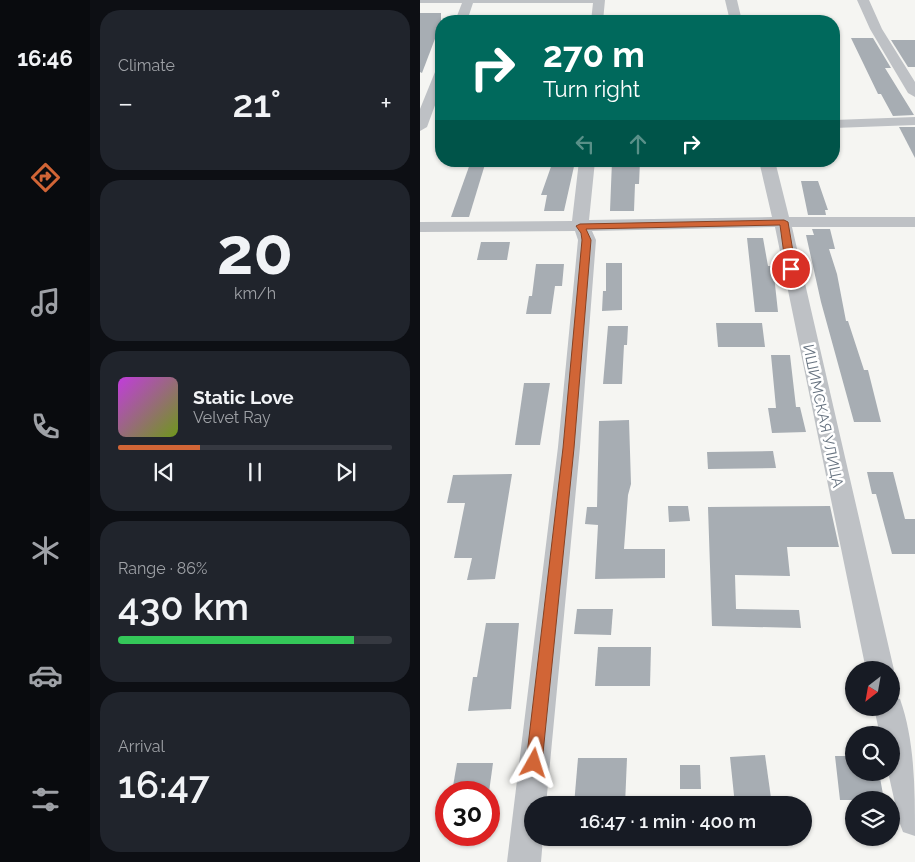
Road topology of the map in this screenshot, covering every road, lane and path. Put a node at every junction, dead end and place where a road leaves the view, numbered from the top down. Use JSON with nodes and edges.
{"nodes":[{"id":1,"x":420,"y":0,"type":"edge"},
{"id":2,"x":469,"y":0,"type":"edge"},
{"id":3,"x":590,"y":0,"type":"edge"},
{"id":4,"x":599,"y":0,"type":"edge"},
{"id":5,"x":731,"y":0,"type":"edge"},
{"id":6,"x":863,"y":0,"type":"edge"},
{"id":7,"x":463,"y":15,"type":"edge"},
{"id":8,"x":598,"y":15,"type":"edge"},
{"id":9,"x":735,"y":15,"type":"edge"},
{"id":10,"x":435,"y":88,"type":"edge"},
{"id":11,"x":915,"y":93,"type":"edge"},
{"id":12,"x":915,"y":121,"type":"edge"},
{"id":13,"x":840,"y":124,"type":"edge"},
{"id":14,"x":420,"y":127,"type":"edge"},
{"id":15,"x":586,"y":167,"type":"edge"},
{"id":16,"x":769,"y":167,"type":"edge"},
{"id":17,"x":784,"y":222,"type":"junction"},
{"id":18,"x":915,"y":222,"type":"edge"},
{"id":19,"x":580,"y":226,"type":"junction"},
{"id":20,"x":420,"y":227,"type":"edge"},
{"id":21,"x":878,"y":661,"type":"edge"},
{"id":22,"x":891,"y":716,"type":"edge"},
{"id":23,"x":915,"y":820,"type":"edge"},
{"id":24,"x":524,"y":862,"type":"edge"}],
"edges":[{"from":1,"to":2,"type":"street"},
{"from":2,"to":3,"type":"street"},
{"from":2,"to":7,"type":"street"},
{"from":4,"to":8,"type":"street"},
{"from":5,"to":9,"type":"street"},
{"from":6,"to":11,"type":"street"},
{"from":10,"to":14,"type":"street"},
{"from":12,"to":13,"type":"street"},
{"from":15,"to":19,"type":"street"},
{"from":16,"to":17,"type":"street","name":"ИШИМСКАЯ УЛИЦА"},
{"from":17,"to":18,"type":"street"},
{"from":17,"to":19,"type":"street"},
{"from":17,"to":21,"type":"street","name":"ИШИМСКАЯ УЛИЦА"},
{"from":19,"to":20,"type":"street"},
{"from":19,"to":24,"type":"street"},
{"from":22,"to":23,"type":"street"}]}
